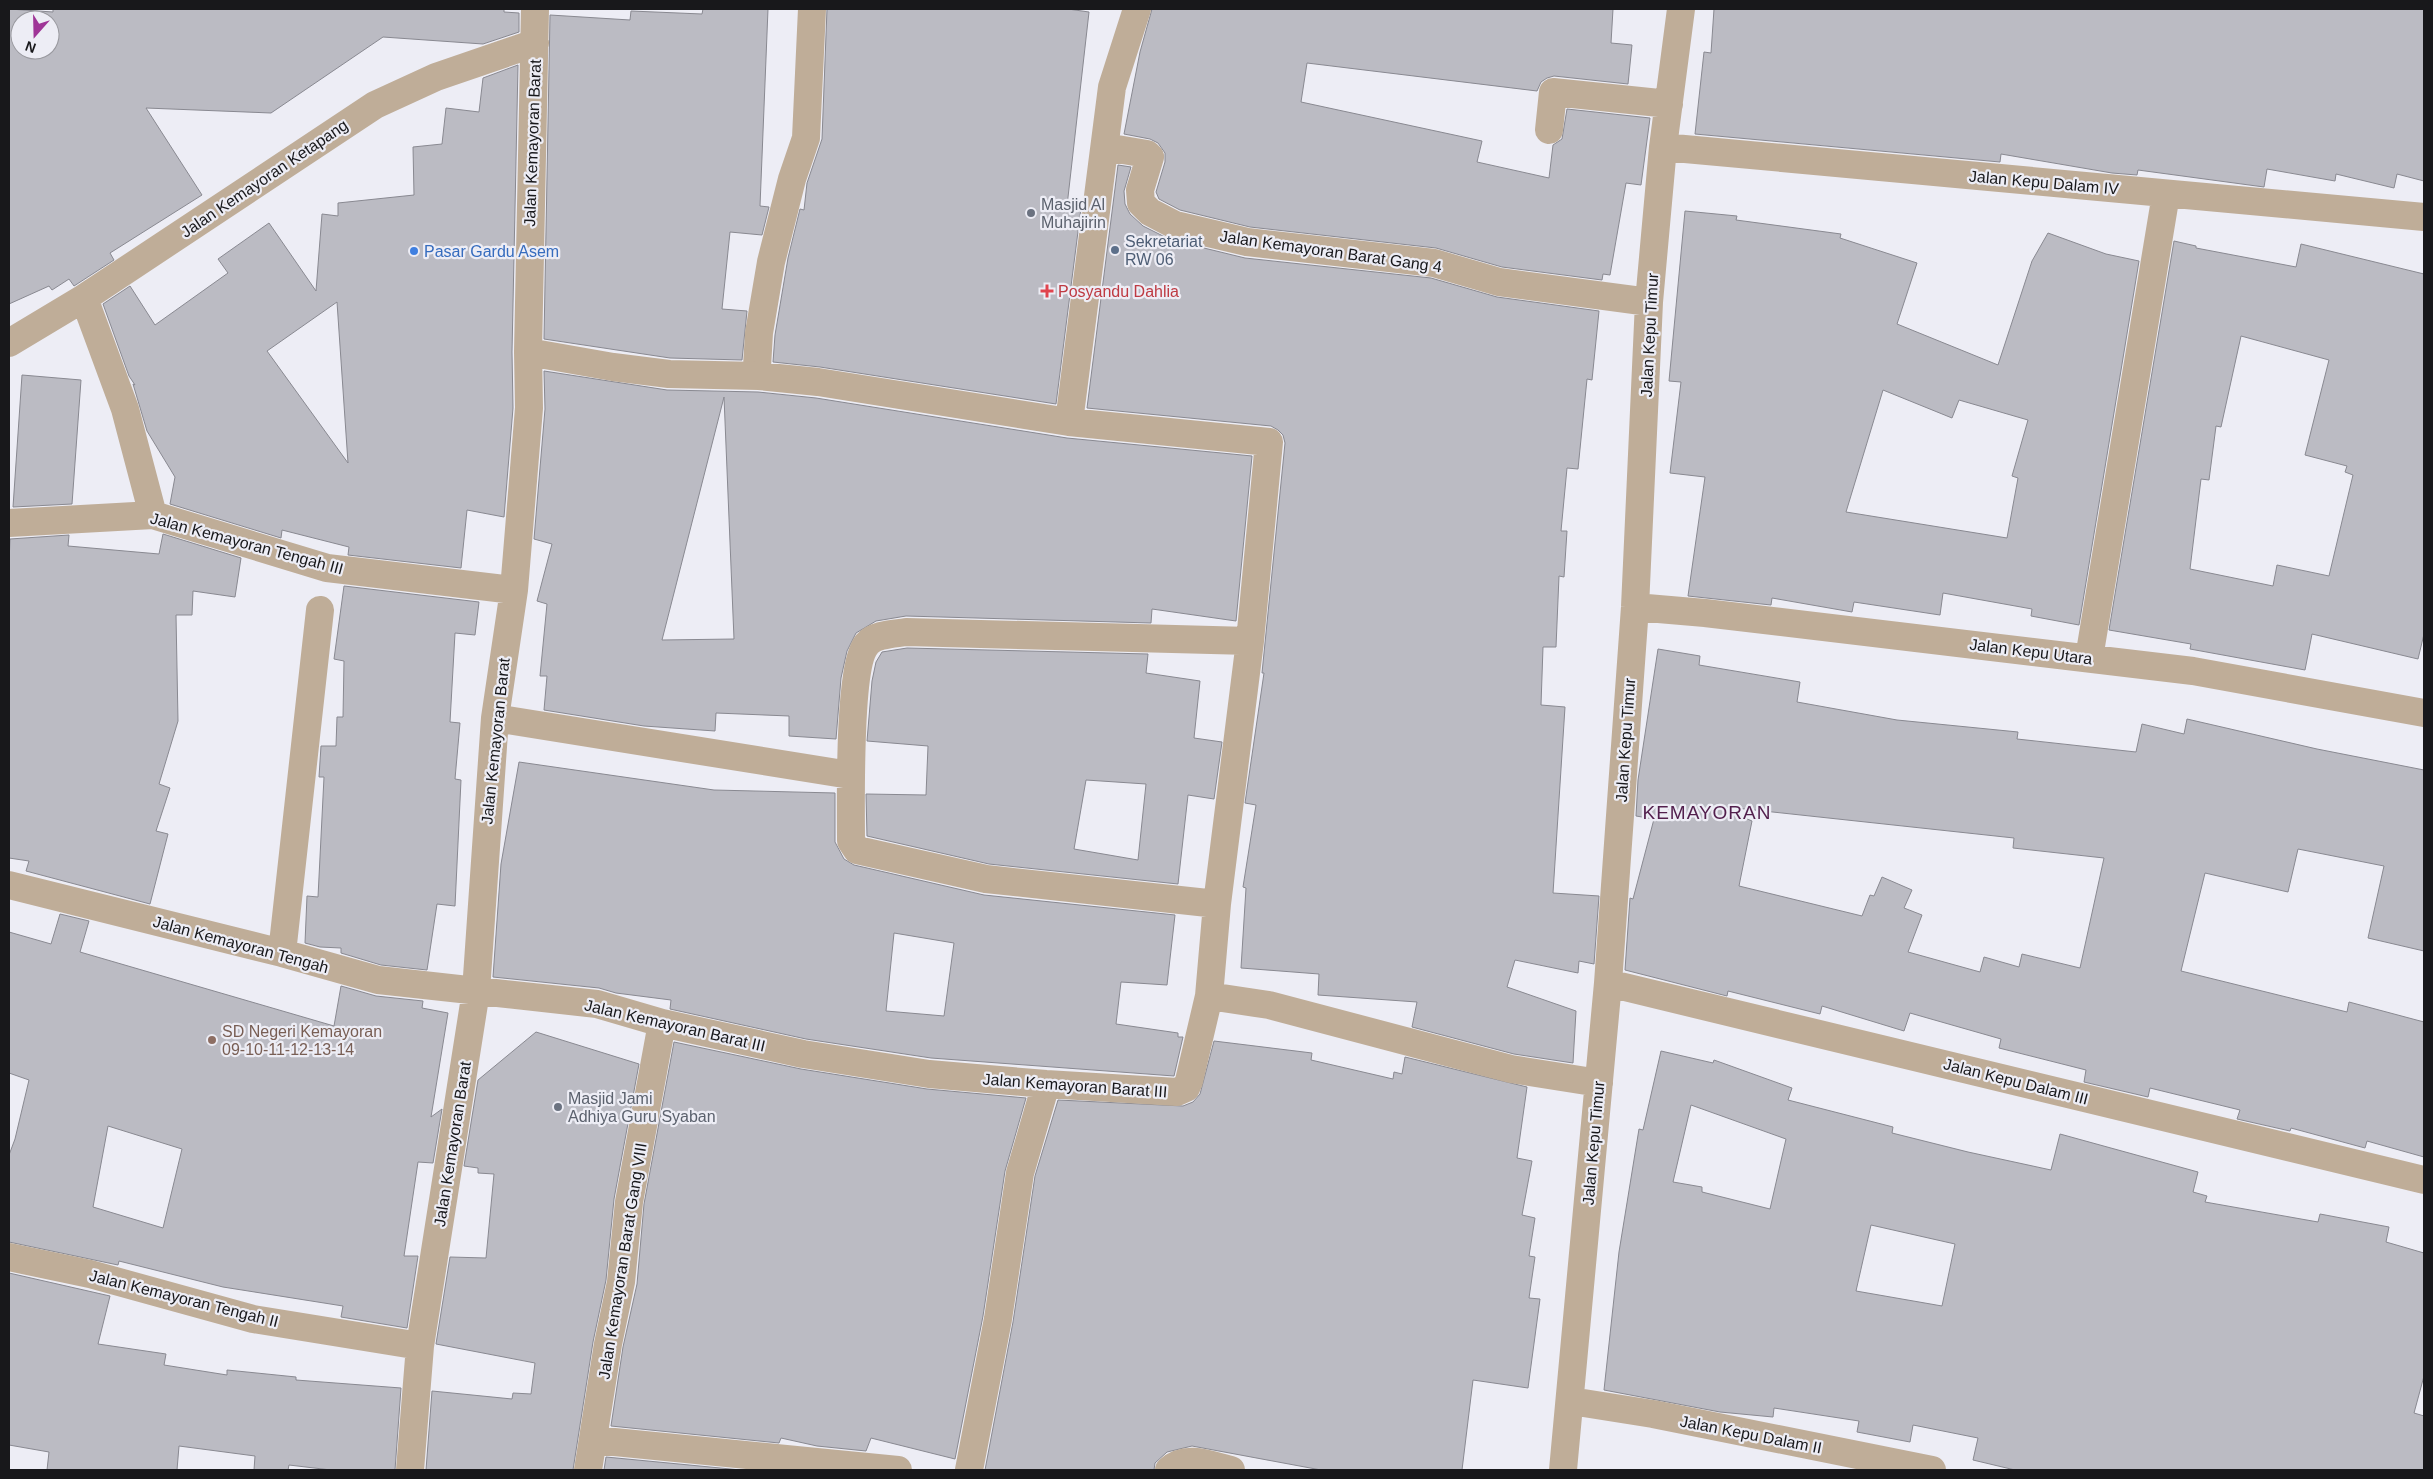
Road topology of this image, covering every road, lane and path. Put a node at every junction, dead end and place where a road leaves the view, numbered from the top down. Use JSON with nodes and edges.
{"nodes":[{"id":1,"x":534,"y":9,"type":"edge"},
{"id":2,"x":812,"y":9,"type":"edge"},
{"id":3,"x":1137,"y":9,"type":"edge"},
{"id":4,"x":1681,"y":9,"type":"edge"},
{"id":5,"x":535,"y":43,"type":"junction"},
{"id":6,"x":1669,"y":104,"type":"junction"},
{"id":7,"x":1549,"y":130,"type":"dead end"},
{"id":8,"x":1105,"y":147,"type":"junction"},
{"id":9,"x":1663,"y":147,"type":"junction"},
{"id":10,"x":2166,"y":194,"type":"junction"},
{"id":11,"x":2424,"y":217,"type":"edge"},
{"id":12,"x":84,"y":298,"type":"junction"},
{"id":13,"x":1649,"y":302,"type":"junction"},
{"id":14,"x":9,"y":344,"type":"edge"},
{"id":15,"x":528,"y":352,"type":"junction"},
{"id":16,"x":759,"y":376,"type":"junction"},
{"id":17,"x":1069,"y":422,"type":"junction"},
{"id":18,"x":153,"y":515,"type":"junction"},
{"id":19,"x":9,"y":523,"type":"edge"},
{"id":20,"x":514,"y":590,"type":"junction"},
{"id":21,"x":1635,"y":607,"type":"junction"},
{"id":22,"x":320,"y":610,"type":"dead end"},
{"id":23,"x":1250,"y":641,"type":"junction"},
{"id":24,"x":2089,"y":658,"type":"junction"},
{"id":25,"x":2424,"y":713,"type":"edge"},
{"id":26,"x":495,"y":718,"type":"junction"},
{"id":27,"x":850,"y":774,"type":"junction"},
{"id":28,"x":9,"y":885,"type":"edge"},
{"id":29,"x":1217,"y":904,"type":"junction"},
{"id":30,"x":282,"y":953,"type":"junction"},
{"id":31,"x":1608,"y":983,"type":"junction"},
{"id":32,"x":476,"y":991,"type":"junction"},
{"id":33,"x":1209,"y":996,"type":"junction"},
{"id":34,"x":662,"y":1023,"type":"junction"},
{"id":35,"x":1599,"y":1083,"type":"junction"},
{"id":36,"x":1046,"y":1084,"type":"junction"},
{"id":37,"x":2424,"y":1180,"type":"edge"},
{"id":38,"x":9,"y":1257,"type":"edge"},
{"id":39,"x":420,"y":1346,"type":"junction"},
{"id":40,"x":1570,"y":1401,"type":"junction"},
{"id":41,"x":594,"y":1440,"type":"junction"},
{"id":42,"x":410,"y":1470,"type":"edge"},
{"id":43,"x":588,"y":1470,"type":"edge"},
{"id":44,"x":898,"y":1470,"type":"edge"},
{"id":45,"x":969,"y":1470,"type":"edge"},
{"id":46,"x":1169,"y":1470,"type":"edge"},
{"id":47,"x":1231,"y":1470,"type":"edge"},
{"id":48,"x":1563,"y":1470,"type":"edge"},
{"id":49,"x":1932,"y":1470,"type":"edge"}],
"edges":[{"from":1,"to":5,"type":"street","name":"Jalan Kemayoran Barat"},
{"from":2,"to":16,"type":"street"},
{"from":3,"to":8,"type":"street"},
{"from":4,"to":6,"type":"street","name":"Jalan Kepu Timur"},
{"from":5,"to":12,"type":"street","name":"Jalan Kemayoran Ketapang"},
{"from":5,"to":15,"type":"street","name":"Jalan Kemayoran Barat"},
{"from":6,"to":7,"type":"street"},
{"from":6,"to":9,"type":"street","name":"Jalan Kepu Timur"},
{"from":8,"to":13,"type":"street","name":"Jalan Kemayoran Barat Gang 4"},
{"from":8,"to":17,"type":"street"},
{"from":9,"to":10,"type":"street","name":"Jalan Kepu Dalam IV"},
{"from":9,"to":13,"type":"street","name":"Jalan Kepu Timur"},
{"from":10,"to":11,"type":"street","name":"Jalan Kepu Dalam IV"},
{"from":10,"to":24,"type":"street"},
{"from":12,"to":14,"type":"street","name":"Jalan Kemayoran Ketapang"},
{"from":12,"to":18,"type":"street"},
{"from":13,"to":21,"type":"street","name":"Jalan Kepu Timur"},
{"from":15,"to":16,"type":"street"},
{"from":15,"to":20,"type":"street","name":"Jalan Kemayoran Barat"},
{"from":16,"to":17,"type":"street"},
{"from":17,"to":23,"type":"street"},
{"from":18,"to":19,"type":"street","name":"Jalan Kemayoran Tengah III"},
{"from":18,"to":20,"type":"street","name":"Jalan Kemayoran Tengah III"},
{"from":20,"to":26,"type":"street","name":"Jalan Kemayoran Barat"},
{"from":21,"to":24,"type":"street","name":"Jalan Kepu Utara"},
{"from":21,"to":31,"type":"street","name":"Jalan Kepu Timur"},
{"from":22,"to":30,"type":"street"},
{"from":23,"to":27,"type":"street"},
{"from":23,"to":29,"type":"street"},
{"from":24,"to":25,"type":"street","name":"Jalan Kepu Utara"},
{"from":26,"to":27,"type":"street"},
{"from":26,"to":32,"type":"street","name":"Jalan Kemayoran Barat"},
{"from":27,"to":29,"type":"street"},
{"from":28,"to":30,"type":"street","name":"Jalan Kemayoran Tengah"},
{"from":29,"to":33,"type":"street"},
{"from":30,"to":32,"type":"street","name":"Jalan Kemayoran Tengah"},
{"from":31,"to":35,"type":"street","name":"Jalan Kepu Timur"},
{"from":31,"to":37,"type":"street","name":"Jalan Kepu Dalam III"},
{"from":32,"to":34,"type":"street","name":"Jalan Kemayoran Barat III"},
{"from":32,"to":39,"type":"street","name":"Jalan Kemayoran Barat"},
{"from":33,"to":35,"type":"street"},
{"from":33,"to":36,"type":"street","name":"Jalan Kemayoran Barat III"},
{"from":34,"to":36,"type":"street","name":"Jalan Kemayoran Barat III"},
{"from":34,"to":41,"type":"street","name":"Jalan Kemayoran Barat Gang VIII"},
{"from":35,"to":40,"type":"street","name":"Jalan Kepu Timur"},
{"from":36,"to":45,"type":"street"},
{"from":38,"to":39,"type":"street","name":"Jalan Kemayoran Tengah II"},
{"from":39,"to":42,"type":"street","name":"Jalan Kemayoran Barat"},
{"from":40,"to":48,"type":"street","name":"Jalan Kepu Timur"},
{"from":40,"to":49,"type":"street","name":"Jalan Kepu Dalam II"},
{"from":41,"to":43,"type":"street","name":"Jalan Kemayoran Barat Gang VIII"},
{"from":41,"to":44,"type":"street"},
{"from":46,"to":47,"type":"street"}]}
